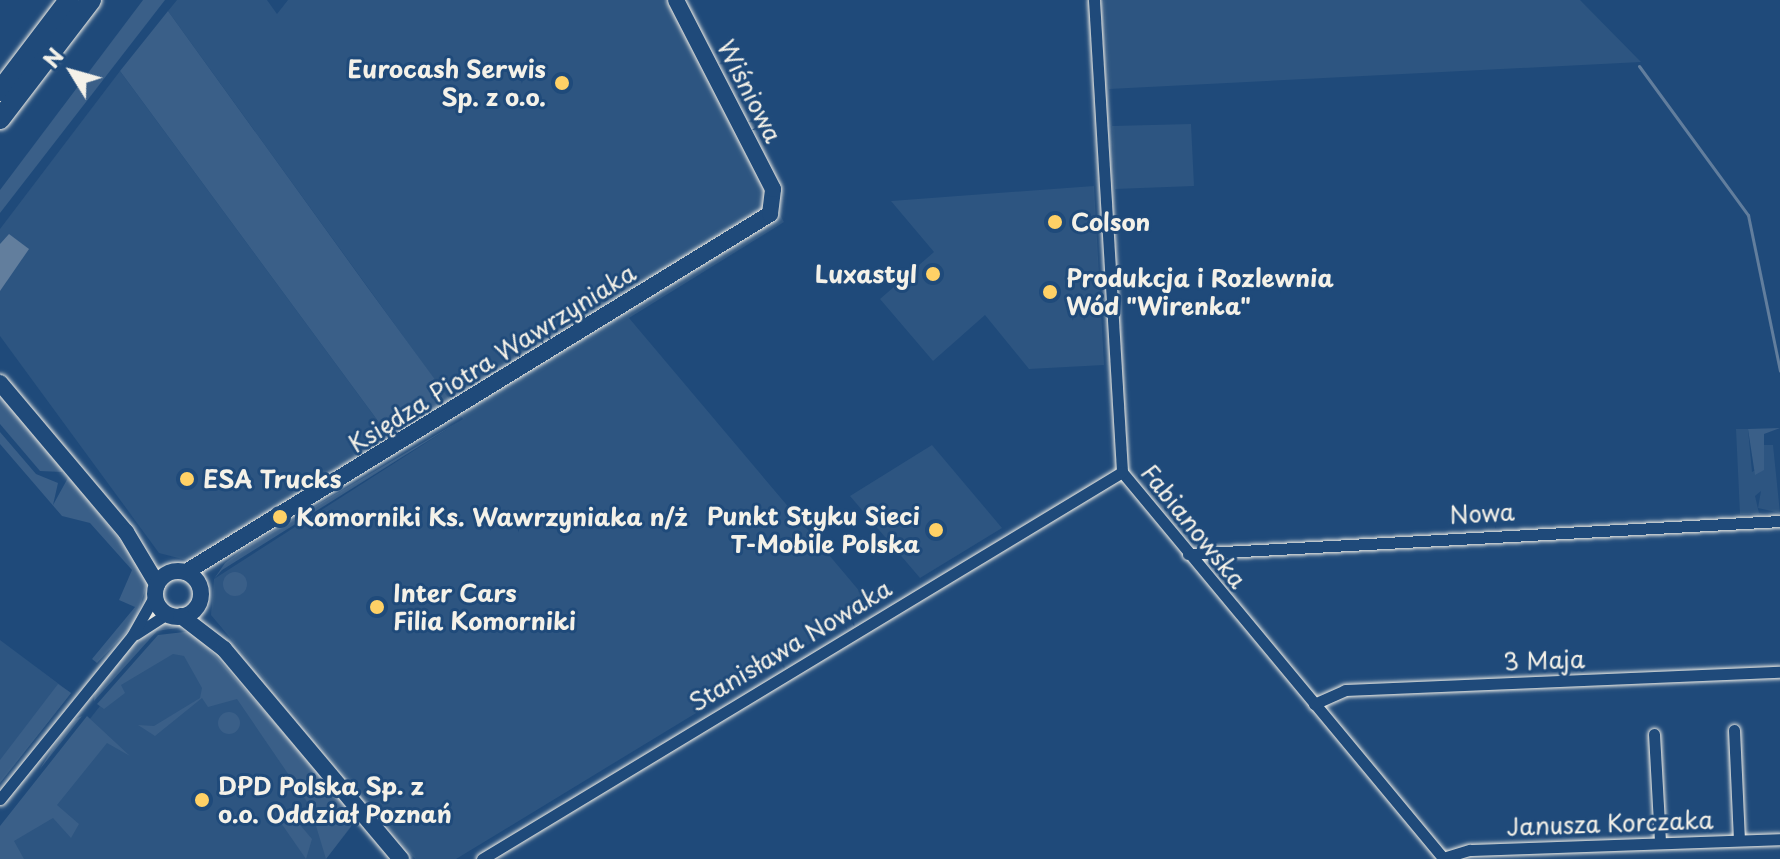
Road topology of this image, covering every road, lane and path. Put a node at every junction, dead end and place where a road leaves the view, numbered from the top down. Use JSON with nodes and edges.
{"nodes":[{"id":1,"x":69,"y":0,"type":"edge"},
{"id":2,"x":91,"y":0,"type":"edge"},
{"id":3,"x":676,"y":0,"type":"edge"},
{"id":4,"x":1094,"y":0,"type":"edge"},
{"id":5,"x":0,"y":91,"type":"edge"},
{"id":6,"x":0,"y":119,"type":"edge"},
{"id":7,"x":776,"y":205,"type":"joint"},
{"id":8,"x":0,"y":383,"type":"edge"},
{"id":9,"x":1122,"y":472,"type":"junction"},
{"id":10,"x":1780,"y":521,"type":"edge"},
{"id":11,"x":126,"y":532,"type":"junction"},
{"id":12,"x":229,"y":549,"type":"junction"},
{"id":13,"x":1188,"y":554,"type":"junction"},
{"id":14,"x":179,"y":572,"type":"junction"},
{"id":15,"x":200,"y":587,"type":"junction"},
{"id":16,"x":156,"y":589,"type":"junction"},
{"id":17,"x":198,"y":605,"type":"junction"},
{"id":18,"x":174,"y":615,"type":"junction"},
{"id":19,"x":132,"y":636,"type":"junction"},
{"id":20,"x":224,"y":649,"type":"junction"},
{"id":21,"x":1780,"y":672,"type":"edge"},
{"id":22,"x":1314,"y":704,"type":"junction"},
{"id":23,"x":1734,"y":730,"type":"dead end"},
{"id":24,"x":1654,"y":734,"type":"dead end"},
{"id":25,"x":0,"y":799,"type":"edge"},
{"id":26,"x":1780,"y":839,"type":"edge"},
{"id":27,"x":1739,"y":840,"type":"junction"},
{"id":28,"x":1660,"y":843,"type":"junction"},
{"id":29,"x":1444,"y":858,"type":"edge"},
{"id":30,"x":401,"y":859,"type":"edge"},
{"id":31,"x":482,"y":859,"type":"edge"}],
"edges":[{"from":1,"to":5,"type":"highway"},
{"from":2,"to":6,"type":"highway"},
{"from":3,"to":7,"type":"street","name":"Wiśniowa"},
{"from":4,"to":9,"type":"street","name":"Fabianowska"},
{"from":7,"to":12,"type":"street","name":"Księdza Piotra Wawrzyniaka"},
{"from":8,"to":11,"type":"street"},
{"from":9,"to":13,"type":"street","name":"Fabianowska"},
{"from":9,"to":31,"type":"street","name":"Stanisława Nowaka"},
{"from":10,"to":13,"type":"street","name":"Nowa"},
{"from":11,"to":14,"type":"street"},
{"from":11,"to":16,"type":"street"},
{"from":12,"to":14,"type":"street","name":"Księdza Piotra Wawrzyniaka"},
{"from":12,"to":15,"type":"street","name":"Księdza Piotra Wawrzyniaka"},
{"from":13,"to":22,"type":"street","name":"Fabianowska"},
{"from":14,"to":15,"type":"street"},
{"from":14,"to":16,"type":"street","name":"Księdza Piotra Wawrzyniaka"},
{"from":15,"to":17,"type":"street"},
{"from":16,"to":18,"type":"street"},
{"from":16,"to":19,"type":"street"},
{"from":17,"to":18,"type":"street"},
{"from":17,"to":20,"type":"street"},
{"from":18,"to":19,"type":"street"},
{"from":18,"to":20,"type":"street"},
{"from":19,"to":25,"type":"street"},
{"from":20,"to":30,"type":"street"},
{"from":21,"to":22,"type":"street","name":"3 Maja"},
{"from":22,"to":29,"type":"street","name":"Fabianowska"},
{"from":23,"to":27,"type":"street"},
{"from":24,"to":28,"type":"street"},
{"from":26,"to":27,"type":"street","name":"Janusza Korczaka"},
{"from":27,"to":28,"type":"street","name":"Janusza Korczaka"},
{"from":28,"to":29,"type":"street","name":"Janusza Korczaka"}]}
